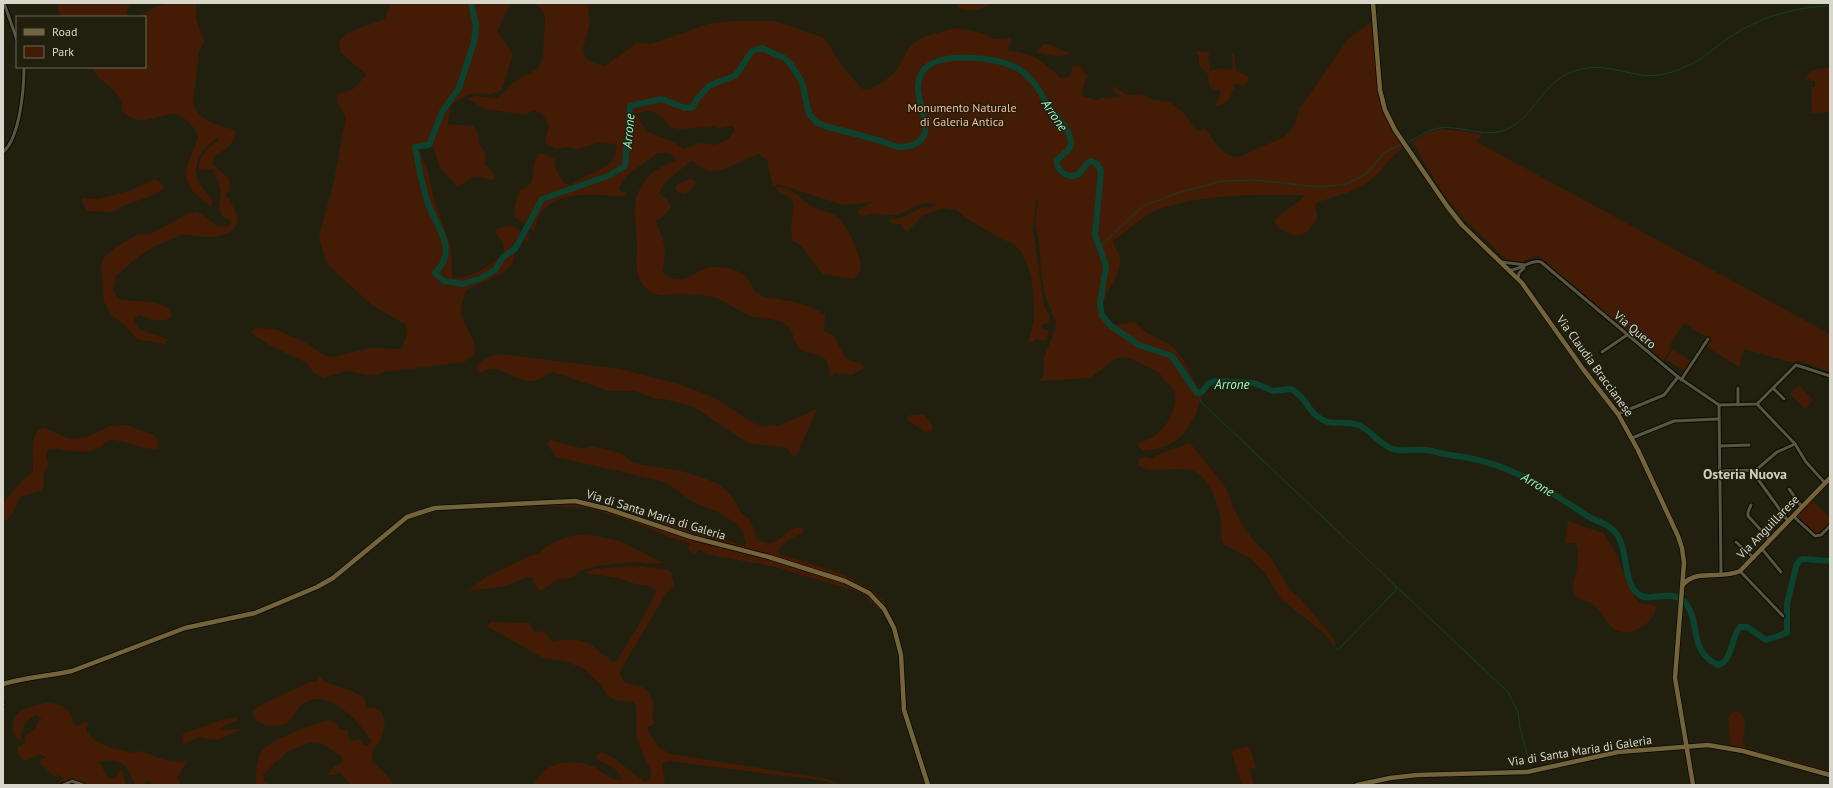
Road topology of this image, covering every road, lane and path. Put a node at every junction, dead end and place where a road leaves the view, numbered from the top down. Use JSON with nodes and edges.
{"nodes":[{"id":1,"x":4,"y":3,"type":"edge"},
{"id":2,"x":1373,"y":3,"type":"edge"},
{"id":3,"x":16,"y":37,"type":"edge"},
{"id":4,"x":24,"y":68,"type":"edge"},
{"id":5,"x":3,"y":152,"type":"edge"},
{"id":6,"x":1501,"y":262,"type":"junction"},
{"id":7,"x":1526,"y":265,"type":"junction"},
{"id":8,"x":1510,"y":270,"type":"junction"},
{"id":9,"x":1518,"y":278,"type":"junction"},
{"id":10,"x":1627,"y":335,"type":"junction"},
{"id":11,"x":1708,"y":339,"type":"dead end"},
{"id":12,"x":1602,"y":352,"type":"dead end"},
{"id":13,"x":1830,"y":376,"type":"edge"},
{"id":14,"x":1678,"y":378,"type":"junction"},
{"id":15,"x":1681,"y":380,"type":"junction"},
{"id":16,"x":1738,"y":388,"type":"dead end"},
{"id":17,"x":1773,"y":388,"type":"junction"},
{"id":18,"x":1784,"y":399,"type":"dead end"},
{"id":19,"x":1757,"y":404,"type":"junction"},
{"id":20,"x":1718,"y":405,"type":"junction"},
{"id":21,"x":1738,"y":405,"type":"junction"},
{"id":22,"x":1618,"y":414,"type":"junction"},
{"id":23,"x":1718,"y":419,"type":"junction"},
{"id":24,"x":1632,"y":438,"type":"junction"},
{"id":25,"x":1795,"y":444,"type":"junction"},
{"id":26,"x":1750,"y":445,"type":"dead end"},
{"id":27,"x":1718,"y":446,"type":"junction"},
{"id":28,"x":1719,"y":471,"type":"junction"},
{"id":29,"x":1752,"y":471,"type":"junction"},
{"id":30,"x":1828,"y":481,"type":"edge"},
{"id":31,"x":1789,"y":489,"type":"dead end"},
{"id":32,"x":1751,"y":505,"type":"dead end"},
{"id":33,"x":1802,"y":507,"type":"junction"},
{"id":34,"x":1793,"y":516,"type":"junction"},
{"id":35,"x":1788,"y":521,"type":"junction"},
{"id":36,"x":1830,"y":526,"type":"edge"},
{"id":37,"x":1770,"y":540,"type":"junction"},
{"id":38,"x":1736,"y":542,"type":"dead end"},
{"id":39,"x":1762,"y":549,"type":"junction"},
{"id":40,"x":1754,"y":558,"type":"junction"},
{"id":41,"x":1683,"y":566,"type":"junction"},
{"id":42,"x":1740,"y":571,"type":"junction"},
{"id":43,"x":1781,"y":572,"type":"dead end"},
{"id":44,"x":1721,"y":574,"type":"junction"},
{"id":45,"x":1683,"y":577,"type":"junction"},
{"id":46,"x":1692,"y":577,"type":"junction"},
{"id":47,"x":1682,"y":589,"type":"junction"},
{"id":48,"x":1783,"y":616,"type":"dead end"},
{"id":49,"x":3,"y":684,"type":"edge"},
{"id":50,"x":1687,"y":747,"type":"junction"},
{"id":51,"x":1830,"y":775,"type":"edge"},
{"id":52,"x":63,"y":785,"type":"edge"},
{"id":53,"x":83,"y":785,"type":"edge"},
{"id":54,"x":928,"y":785,"type":"edge"},
{"id":55,"x":1357,"y":785,"type":"edge"},
{"id":56,"x":1693,"y":785,"type":"edge"}],
"edges":[{"from":1,"to":3,"type":"street"},
{"from":2,"to":6,"type":"street","name":"Via Claudia Braccianese"},
{"from":4,"to":5,"type":"street"},
{"from":6,"to":7,"type":"street","name":"Via Quero"},
{"from":6,"to":8,"type":"street","name":"Via Claudia Braccianese"},
{"from":7,"to":8,"type":"street","name":"Via Quero"},
{"from":7,"to":9,"type":"street"},
{"from":7,"to":10,"type":"street","name":"Via Quero"},
{"from":8,"to":9,"type":"street","name":"Via Claudia Braccianese"},
{"from":9,"to":22,"type":"street","name":"Via Claudia Braccianese"},
{"from":10,"to":12,"type":"street"},
{"from":10,"to":14,"type":"street","name":"Via Quero"},
{"from":11,"to":15,"type":"street"},
{"from":13,"to":17,"type":"street"},
{"from":14,"to":15,"type":"street","name":"Via Quero"},
{"from":14,"to":22,"type":"street"},
{"from":15,"to":20,"type":"street","name":"Via Quero"},
{"from":16,"to":21,"type":"street"},
{"from":17,"to":18,"type":"street"},
{"from":17,"to":19,"type":"street"},
{"from":19,"to":21,"type":"street"},
{"from":19,"to":25,"type":"street"},
{"from":20,"to":21,"type":"street"},
{"from":20,"to":23,"type":"street"},
{"from":22,"to":24,"type":"street","name":"Via Claudia Braccianese"},
{"from":23,"to":24,"type":"street"},
{"from":23,"to":27,"type":"street"},
{"from":24,"to":41,"type":"street","name":"Via Claudia Braccianese"},
{"from":25,"to":29,"type":"street"},
{"from":25,"to":30,"type":"street"},
{"from":26,"to":27,"type":"street"},
{"from":27,"to":28,"type":"street"},
{"from":28,"to":29,"type":"street"},
{"from":28,"to":44,"type":"street"},
{"from":29,"to":35,"type":"street"},
{"from":30,"to":33,"type":"street","name":"Via Anguillarese"},
{"from":31,"to":33,"type":"street"},
{"from":32,"to":37,"type":"street"},
{"from":33,"to":34,"type":"street","name":"Via Anguillarese"},
{"from":34,"to":35,"type":"street","name":"Via Anguillarese"},
{"from":34,"to":36,"type":"street"},
{"from":35,"to":37,"type":"street","name":"Via Anguillarese"},
{"from":37,"to":39,"type":"street","name":"Via Anguillarese"},
{"from":38,"to":40,"type":"street"},
{"from":39,"to":40,"type":"street","name":"Via Anguillarese"},
{"from":39,"to":43,"type":"street"},
{"from":40,"to":42,"type":"street","name":"Via Anguillarese"},
{"from":41,"to":45,"type":"street","name":"Via Claudia Braccianese"},
{"from":41,"to":46,"type":"street"},
{"from":42,"to":44,"type":"street","name":"Via Anguillarese"},
{"from":42,"to":48,"type":"street"},
{"from":44,"to":46,"type":"street","name":"Via Anguillarese"},
{"from":45,"to":46,"type":"street","name":"Via Anguillarese"},
{"from":45,"to":47,"type":"street","name":"Via Claudia Braccianese"},
{"from":46,"to":47,"type":"street"},
{"from":47,"to":50,"type":"street","name":"Via Claudia Braccianese"},
{"from":49,"to":54,"type":"street","name":"Via di Santa Maria di Galeria"},
{"from":50,"to":51,"type":"street","name":"Via di Santa Maria di Galeria"},
{"from":50,"to":55,"type":"street","name":"Via di Santa Maria di Galeria"},
{"from":50,"to":56,"type":"street","name":"Via Claudia Braccianese"},
{"from":52,"to":53,"type":"street"}]}
